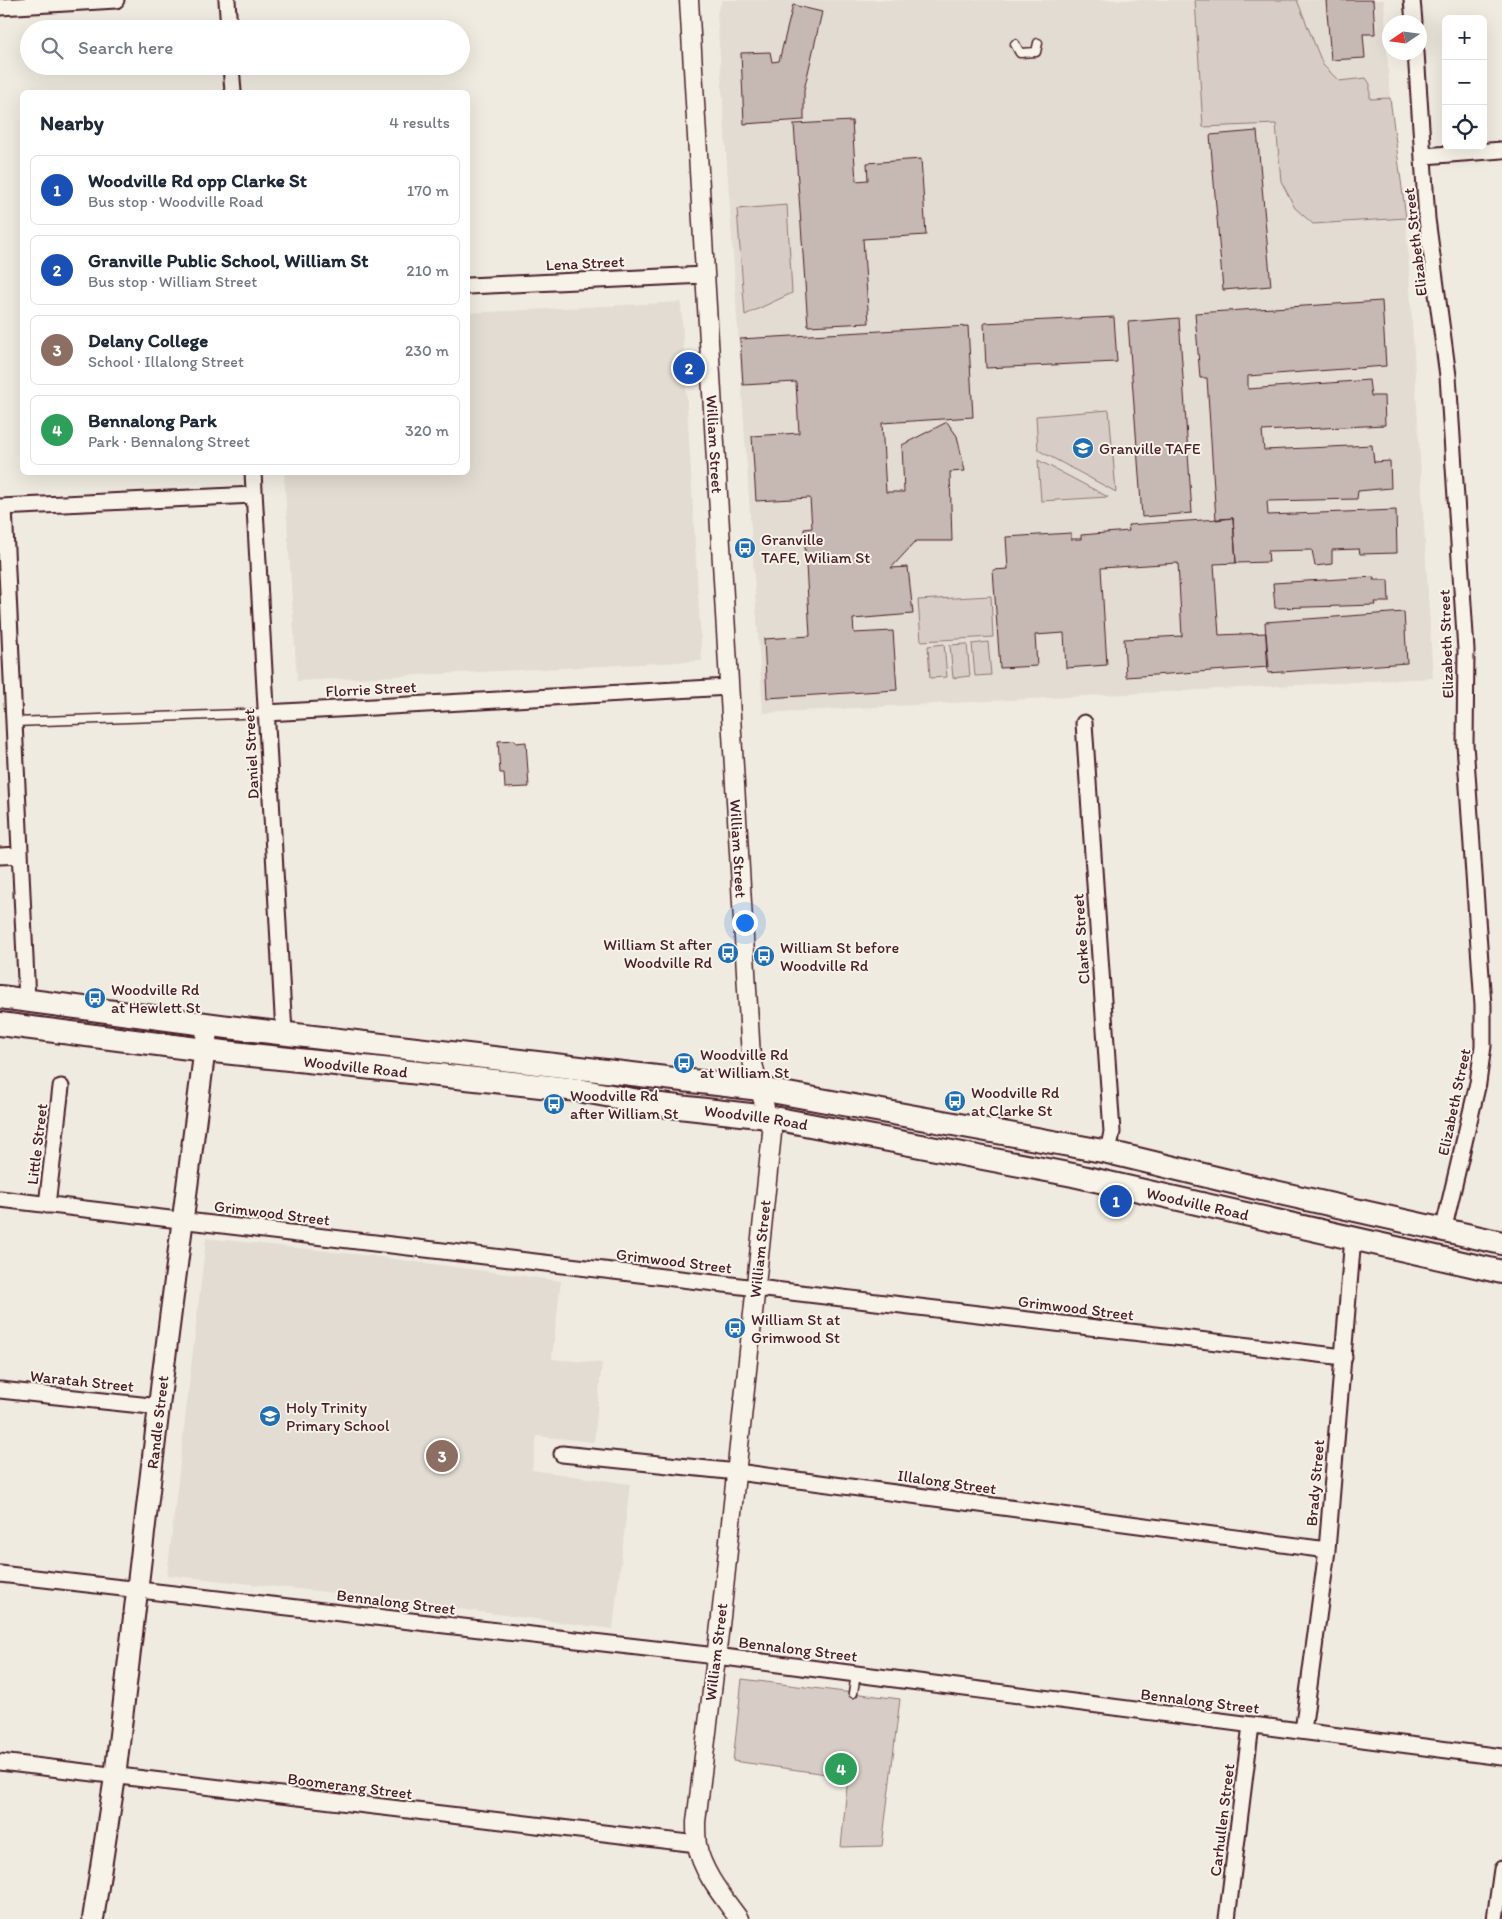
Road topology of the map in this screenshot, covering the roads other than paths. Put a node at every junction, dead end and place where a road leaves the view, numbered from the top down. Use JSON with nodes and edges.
{"nodes":[{"id":1,"x":116,"y":0,"type":"edge"},
{"id":2,"x":227,"y":0,"type":"edge"},
{"id":3,"x":689,"y":0,"type":"edge"},
{"id":4,"x":1412,"y":0,"type":"edge"},
{"id":5,"x":34,"y":3,"type":"edge"},
{"id":6,"x":0,"y":7,"type":"edge"},
{"id":7,"x":1413,"y":15,"type":"edge"},
{"id":8,"x":228,"y":20,"type":"edge"},
{"id":9,"x":1038,"y":43,"type":"dead end"},
{"id":10,"x":1015,"y":44,"type":"dead end"},
{"id":11,"x":1417,"y":60,"type":"edge"},
{"id":12,"x":231,"y":75,"type":"edge"},
{"id":13,"x":232,"y":90,"type":"edge"},
{"id":14,"x":1502,"y":150,"type":"edge"},
{"id":15,"x":1424,"y":156,"type":"junction"},
{"id":16,"x":704,"y":275,"type":"junction"},
{"id":17,"x":470,"y":286,"type":"edge"},
{"id":18,"x":253,"y":475,"type":"edge"},
{"id":19,"x":254,"y":495,"type":"junction"},
{"id":20,"x":2,"y":507,"type":"edge"},
{"id":21,"x":730,"y":688,"type":"junction"},
{"id":22,"x":266,"y":713,"type":"junction"},
{"id":23,"x":14,"y":722,"type":"junction"},
{"id":24,"x":1084,"y":723,"type":"dead end"},
{"id":25,"x":20,"y":855,"type":"junction"},
{"id":26,"x":0,"y":856,"type":"edge"},
{"id":27,"x":0,"y":997,"type":"edge"},
{"id":28,"x":27,"y":1001,"type":"junction"},
{"id":29,"x":0,"y":1024,"type":"edge"},
{"id":30,"x":208,"y":1024,"type":"junction"},
{"id":31,"x":284,"y":1033,"type":"junction"},
{"id":32,"x":205,"y":1050,"type":"junction"},
{"id":33,"x":61,"y":1087,"type":"dead end"},
{"id":34,"x":760,"y":1089,"type":"junction"},
{"id":35,"x":768,"y":1117,"type":"junction"},
{"id":36,"x":1108,"y":1152,"type":"junction"},
{"id":37,"x":0,"y":1199,"type":"edge"},
{"id":38,"x":47,"y":1205,"type":"junction"},
{"id":39,"x":183,"y":1221,"type":"junction"},
{"id":40,"x":1443,"y":1231,"type":"junction"},
{"id":41,"x":1353,"y":1237,"type":"junction"},
{"id":42,"x":1502,"y":1244,"type":"edge"},
{"id":43,"x":1502,"y":1272,"type":"edge"},
{"id":44,"x":756,"y":1288,"type":"junction"},
{"id":45,"x":1344,"y":1357,"type":"junction"},
{"id":46,"x":0,"y":1390,"type":"edge"},
{"id":47,"x":160,"y":1408,"type":"junction"},
{"id":48,"x":562,"y":1454,"type":"dead end"},
{"id":49,"x":736,"y":1472,"type":"junction"},
{"id":50,"x":1327,"y":1550,"type":"junction"},
{"id":51,"x":0,"y":1574,"type":"edge"},
{"id":52,"x":137,"y":1590,"type":"junction"},
{"id":53,"x":716,"y":1656,"type":"junction"},
{"id":54,"x":856,"y":1674,"type":"junction"},
{"id":55,"x":853,"y":1693,"type":"dead end"},
{"id":56,"x":1252,"y":1725,"type":"junction"},
{"id":57,"x":1304,"y":1731,"type":"junction"},
{"id":58,"x":1502,"y":1757,"type":"edge"},
{"id":59,"x":0,"y":1762,"type":"edge"},
{"id":60,"x":115,"y":1777,"type":"junction"},
{"id":61,"x":697,"y":1844,"type":"junction"},
{"id":62,"x":1502,"y":1870,"type":"edge"},
{"id":63,"x":93,"y":1919,"type":"edge"},
{"id":64,"x":739,"y":1919,"type":"edge"},
{"id":65,"x":1227,"y":1919,"type":"edge"},
{"id":66,"x":1495,"y":1919,"type":"edge"}],
"edges":[{"from":1,"to":5,"type":"street"},
{"from":2,"to":8,"type":"street"},
{"from":3,"to":16,"type":"street","name":"William Street"},
{"from":4,"to":7,"type":"street"},
{"from":5,"to":6,"type":"street"},
{"from":9,"to":10,"type":"lane"},
{"from":11,"to":15,"type":"street","name":"Elizabeth Street"},
{"from":12,"to":13,"type":"street"},
{"from":14,"to":15,"type":"street"},
{"from":15,"to":40,"type":"street","name":"Elizabeth Street"},
{"from":16,"to":17,"type":"street","name":"Lena Street"},
{"from":16,"to":21,"type":"street","name":"William Street"},
{"from":18,"to":19,"type":"street","name":"Daniel Street"},
{"from":19,"to":20,"type":"street"},
{"from":19,"to":22,"type":"street","name":"Daniel Street"},
{"from":20,"to":23,"type":"street"},
{"from":21,"to":22,"type":"street","name":"Florrie Street"},
{"from":21,"to":34,"type":"street","name":"William Street"},
{"from":22,"to":23,"type":"lane","name":"Florrie Street"},
{"from":22,"to":31,"type":"street","name":"Daniel Street"},
{"from":23,"to":25,"type":"street"},
{"from":24,"to":36,"type":"street","name":"Clarke Street"},
{"from":25,"to":26,"type":"street"},
{"from":25,"to":28,"type":"street"},
{"from":27,"to":28,"type":"main road","name":"Woodville Road"},
{"from":28,"to":30,"type":"main road","name":"Woodville Road"},
{"from":29,"to":32,"type":"main road","name":"Woodville Road"},
{"from":30,"to":31,"type":"main road","name":"Woodville Road"},
{"from":30,"to":32,"type":"main road","name":"Randle Street"},
{"from":31,"to":34,"type":"main road","name":"Woodville Road"},
{"from":32,"to":35,"type":"main road","name":"Woodville Road"},
{"from":32,"to":39,"type":"main road","name":"Randle Street"},
{"from":33,"to":38,"type":"street","name":"Little Street"},
{"from":34,"to":35,"type":"street","name":"William Street"},
{"from":34,"to":36,"type":"main road","name":"Woodville Road"},
{"from":35,"to":41,"type":"main road","name":"Woodville Road"},
{"from":35,"to":44,"type":"street","name":"William Street"},
{"from":36,"to":40,"type":"main road","name":"Woodville Road"},
{"from":37,"to":38,"type":"street","name":"Grimwood Street"},
{"from":38,"to":39,"type":"street","name":"Grimwood Street"},
{"from":39,"to":44,"type":"street","name":"Grimwood Street"},
{"from":39,"to":47,"type":"main road","name":"Randle Street"},
{"from":40,"to":42,"type":"main road","name":"Woodville Road"},
{"from":41,"to":43,"type":"main road","name":"Woodville Road"},
{"from":41,"to":45,"type":"street","name":"Brady Street"},
{"from":44,"to":45,"type":"street","name":"Grimwood Street"},
{"from":44,"to":49,"type":"street","name":"William Street"},
{"from":45,"to":50,"type":"street","name":"Brady Street"},
{"from":46,"to":47,"type":"street","name":"Waratah Street"},
{"from":47,"to":52,"type":"main road","name":"Randle Street"},
{"from":48,"to":49,"type":"street","name":"Illalong Street"},
{"from":49,"to":50,"type":"street","name":"Illalong Street"},
{"from":49,"to":53,"type":"street","name":"William Street"},
{"from":50,"to":57,"type":"street","name":"Brady Street"},
{"from":51,"to":52,"type":"street","name":"Bennalong Street"},
{"from":52,"to":53,"type":"street","name":"Bennalong Street"},
{"from":52,"to":60,"type":"main road","name":"Randle Street"},
{"from":53,"to":54,"type":"street","name":"Bennalong Street"},
{"from":53,"to":61,"type":"street","name":"William Street"},
{"from":54,"to":55,"type":"lane"},
{"from":54,"to":56,"type":"street","name":"Bennalong Street"},
{"from":56,"to":57,"type":"street","name":"Bennalong Street"},
{"from":56,"to":65,"type":"street","name":"Carhullen Street"},
{"from":57,"to":58,"type":"street","name":"Bennalong Street"},
{"from":59,"to":60,"type":"street","name":"Boomerang Street"},
{"from":60,"to":61,"type":"street","name":"Boomerang Street"},
{"from":60,"to":63,"type":"main road","name":"Randle Street"},
{"from":61,"to":64,"type":"street","name":"William Street"},
{"from":62,"to":66,"type":"street"}]}
